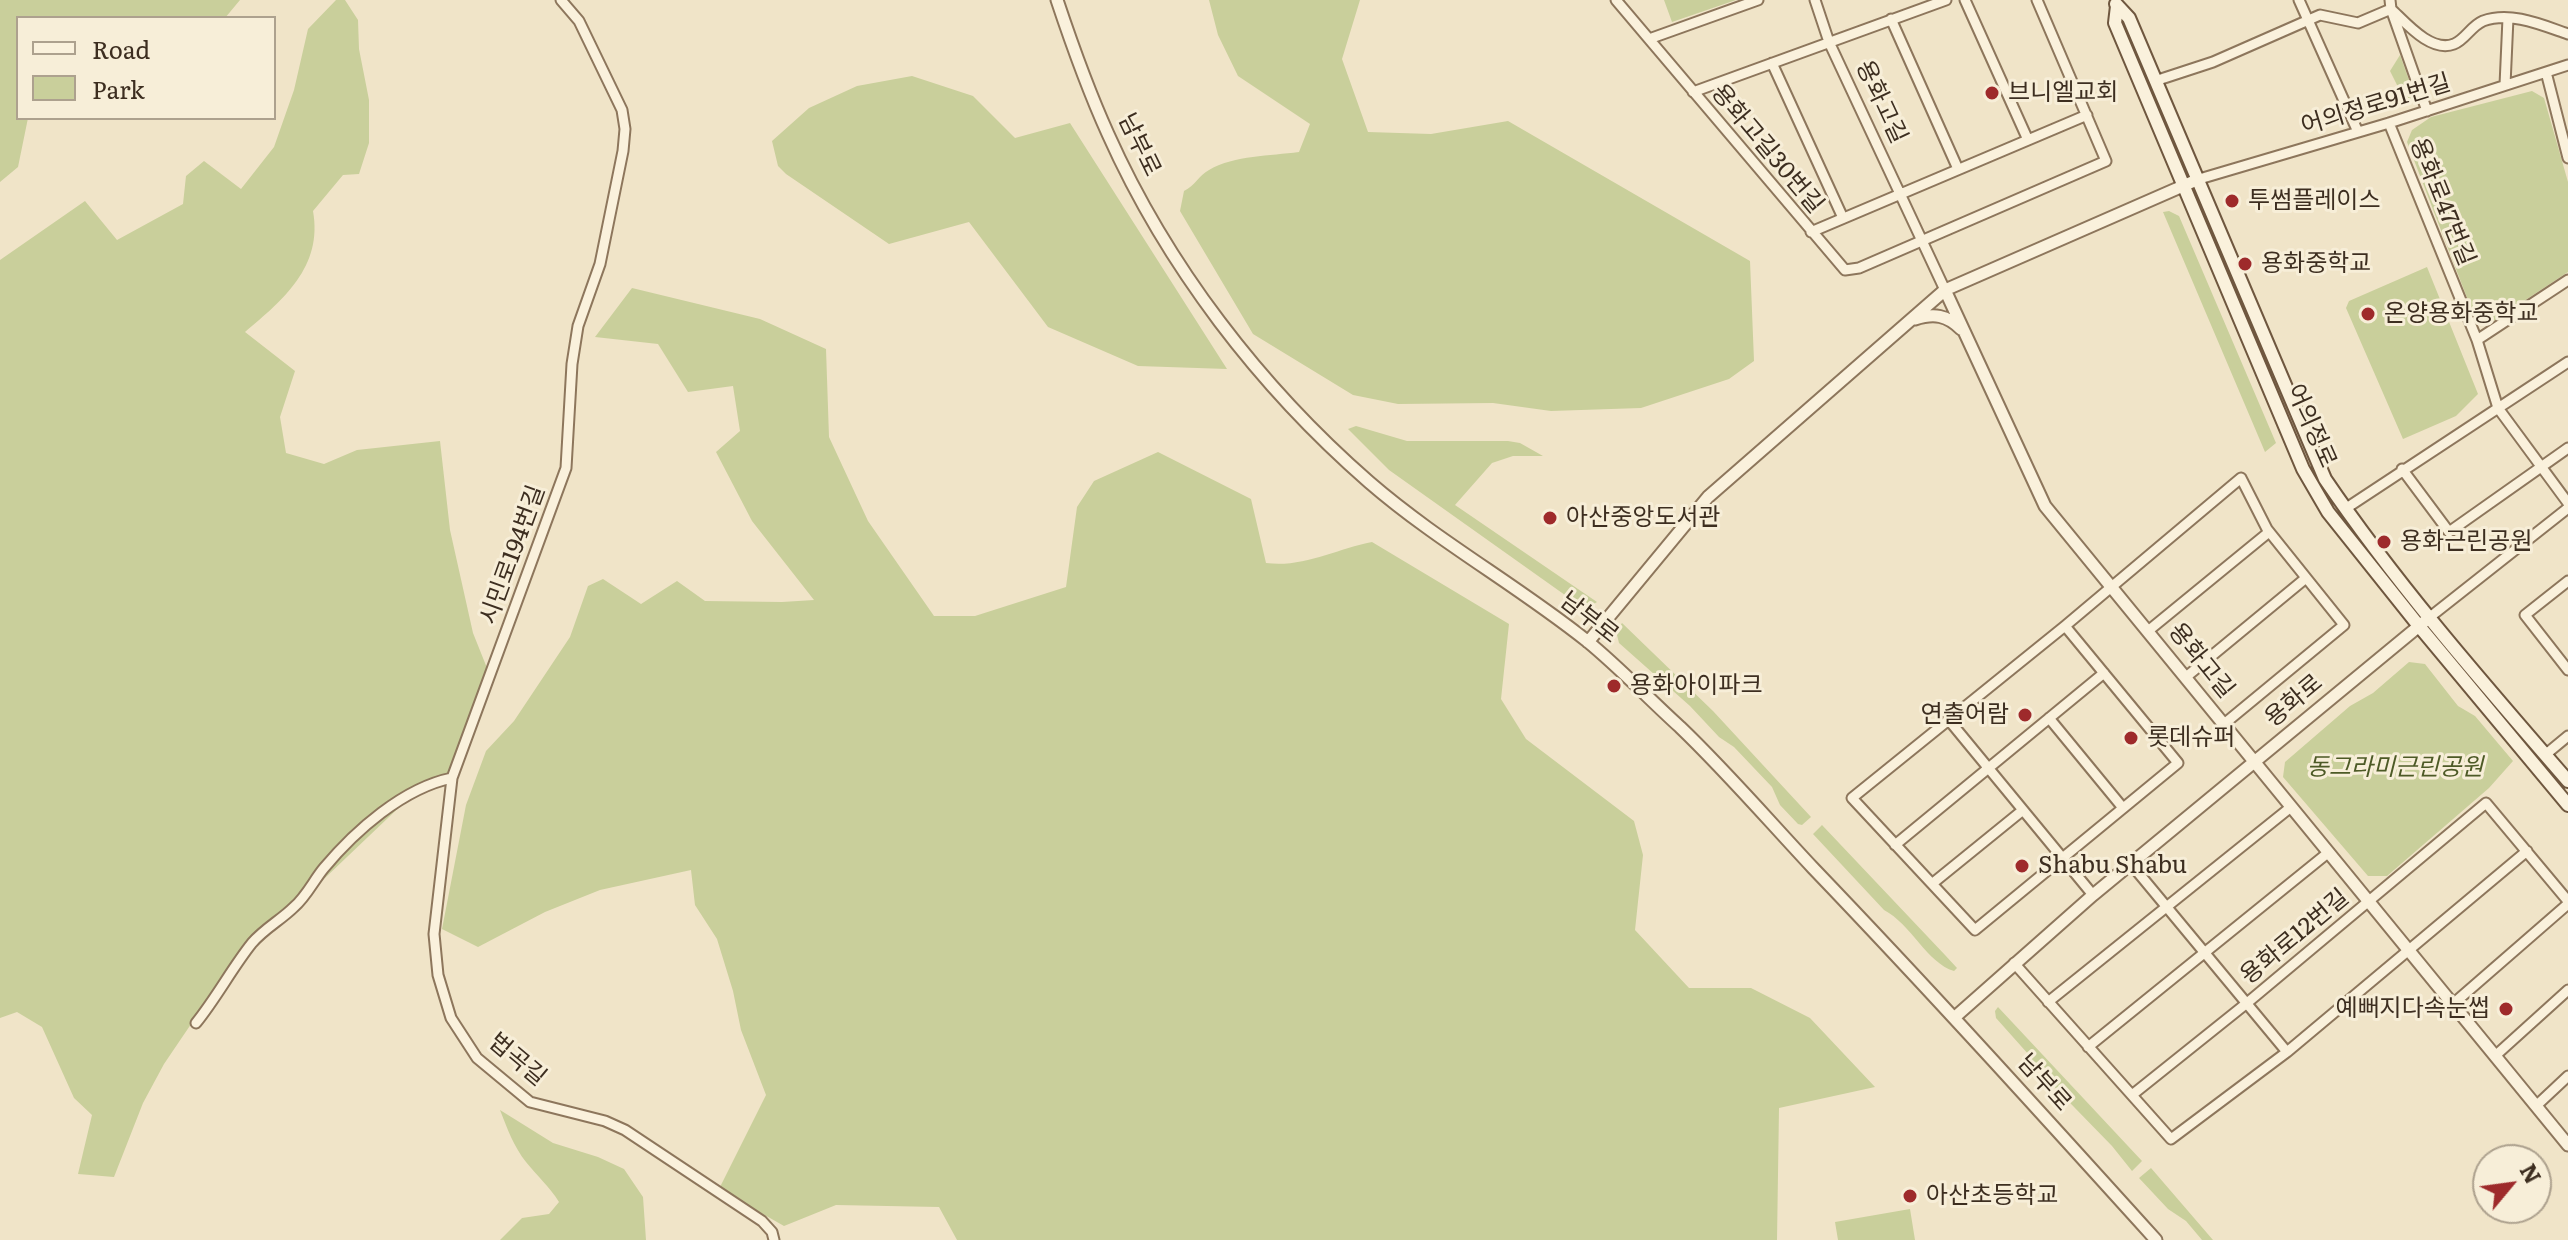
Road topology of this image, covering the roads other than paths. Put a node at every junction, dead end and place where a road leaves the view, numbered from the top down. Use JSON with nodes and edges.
{"nodes":[{"id":1,"x":561,"y":0,"type":"edge"},
{"id":2,"x":1057,"y":0,"type":"edge"},
{"id":3,"x":1616,"y":0,"type":"edge"},
{"id":4,"x":1758,"y":0,"type":"edge"},
{"id":5,"x":1815,"y":0,"type":"edge"},
{"id":6,"x":1946,"y":0,"type":"edge"},
{"id":7,"x":1965,"y":0,"type":"edge"},
{"id":8,"x":2037,"y":0,"type":"edge"},
{"id":9,"x":2299,"y":0,"type":"edge"},
{"id":10,"x":2116,"y":3,"type":"edge"},
{"id":11,"x":2390,"y":5,"type":"edge"},
{"id":12,"x":2508,"y":18,"type":"junction"},
{"id":13,"x":1891,"y":19,"type":"junction"},
{"id":14,"x":2309,"y":22,"type":"junction"},
{"id":15,"x":2568,"y":34,"type":"edge"},
{"id":16,"x":1649,"y":39,"type":"junction"},
{"id":17,"x":1829,"y":42,"type":"junction"},
{"id":18,"x":1772,"y":63,"type":"junction"},
{"id":19,"x":2568,"y":65,"type":"edge"},
{"id":20,"x":2546,"y":72,"type":"junction"},
{"id":21,"x":2155,"y":81,"type":"junction"},
{"id":22,"x":2505,"y":85,"type":"junction"},
{"id":23,"x":1693,"y":92,"type":"junction"},
{"id":24,"x":2427,"y":111,"type":"junction"},
{"id":25,"x":2087,"y":115,"type":"junction"},
{"id":26,"x":2389,"y":123,"type":"junction"},
{"id":27,"x":2358,"y":132,"type":"junction"},
{"id":28,"x":2028,"y":140,"type":"junction"},
{"id":29,"x":2568,"y":158,"type":"edge"},
{"id":30,"x":1958,"y":169,"type":"junction"},
{"id":31,"x":2190,"y":183,"type":"junction"},
{"id":32,"x":1900,"y":194,"type":"junction"},
{"id":33,"x":1843,"y":218,"type":"junction"},
{"id":34,"x":1811,"y":232,"type":"junction"},
{"id":35,"x":1922,"y":241,"type":"junction"},
{"id":36,"x":2568,"y":280,"type":"edge"},
{"id":37,"x":1945,"y":290,"type":"junction"},
{"id":38,"x":1911,"y":320,"type":"junction"},
{"id":39,"x":1964,"y":331,"type":"junction"},
{"id":40,"x":2477,"y":340,"type":"junction"},
{"id":41,"x":2568,"y":362,"type":"edge"},
{"id":42,"x":2498,"y":408,"type":"junction"},
{"id":43,"x":2568,"y":448,"type":"edge"},
{"id":44,"x":2542,"y":468,"type":"junction"},
{"id":45,"x":2402,"y":469,"type":"junction"},
{"id":46,"x":2568,"y":505,"type":"edge"},
{"id":47,"x":2345,"y":509,"type":"junction"},
{"id":48,"x":2269,"y":532,"type":"junction"},
{"id":49,"x":2306,"y":578,"type":"junction"},
{"id":50,"x":2568,"y":581,"type":"edge"},
{"id":51,"x":2111,"y":586,"type":"junction"},
{"id":52,"x":2430,"y":617,"type":"junction"},
{"id":53,"x":2065,"y":626,"type":"junction"},
{"id":54,"x":2419,"y":626,"type":"junction"},
{"id":55,"x":2148,"y":631,"type":"junction"},
{"id":56,"x":1588,"y":642,"type":"junction"},
{"id":57,"x":2566,"y":663,"type":"edge"},
{"id":58,"x":2104,"y":673,"type":"junction"},
{"id":59,"x":2186,"y":677,"type":"junction"},
{"id":60,"x":2049,"y":718,"type":"junction"},
{"id":61,"x":1948,"y":719,"type":"junction"},
{"id":62,"x":2224,"y":724,"type":"junction"},
{"id":63,"x":2568,"y":736,"type":"edge"},
{"id":64,"x":2545,"y":755,"type":"junction"},
{"id":65,"x":2255,"y":762,"type":"junction"},
{"id":66,"x":1988,"y":767,"type":"junction"},
{"id":67,"x":452,"y":778,"type":"junction"},
{"id":68,"x":2568,"y":781,"type":"edge"},
{"id":69,"x":2568,"y":805,"type":"edge"},
{"id":70,"x":2291,"y":807,"type":"junction"},
{"id":71,"x":2123,"y":808,"type":"junction"},
{"id":72,"x":2023,"y":810,"type":"junction"},
{"id":73,"x":1895,"y":845,"type":"junction"},
{"id":74,"x":2527,"y":851,"type":"junction"},
{"id":75,"x":2329,"y":852,"type":"junction"},
{"id":76,"x":2063,"y":857,"type":"junction"},
{"id":77,"x":2131,"y":864,"type":"junction"},
{"id":78,"x":1933,"y":883,"type":"junction"},
{"id":79,"x":2093,"y":895,"type":"junction"},
{"id":80,"x":2369,"y":901,"type":"junction"},
{"id":81,"x":2568,"y":902,"type":"edge"},
{"id":82,"x":2167,"y":907,"type":"junction"},
{"id":83,"x":2409,"y":950,"type":"junction"},
{"id":84,"x":2206,"y":954,"type":"junction"},
{"id":85,"x":2014,"y":963,"type":"junction"},
{"id":86,"x":2568,"y":990,"type":"edge"},
{"id":87,"x":2048,"y":1002,"type":"junction"},
{"id":88,"x":2247,"y":1003,"type":"junction"},
{"id":89,"x":2453,"y":1004,"type":"junction"},
{"id":90,"x":1955,"y":1017,"type":"junction"},
{"id":91,"x":196,"y":1023,"type":"dead end"},
{"id":92,"x":2088,"y":1047,"type":"junction"},
{"id":93,"x":2287,"y":1052,"type":"junction"},
{"id":94,"x":2495,"y":1056,"type":"junction"},
{"id":95,"x":2568,"y":1076,"type":"edge"},
{"id":96,"x":2132,"y":1095,"type":"junction"},
{"id":97,"x":2536,"y":1106,"type":"junction"},
{"id":98,"x":2568,"y":1145,"type":"edge"},
{"id":99,"x":774,"y":1240,"type":"edge"},
{"id":100,"x":2156,"y":1240,"type":"edge"}],
"edges":[{"from":1,"to":67,"type":"street","name":"시민로194번길"},
{"from":2,"to":56,"type":"street","name":"남부로"},
{"from":3,"to":16,"type":"street","name":"용화고길30번길"},
{"from":4,"to":16,"type":"street"},
{"from":5,"to":17,"type":"street"},
{"from":6,"to":13,"type":"street","name":"용화고길"},
{"from":7,"to":28,"type":"street"},
{"from":8,"to":25,"type":"street"},
{"from":9,"to":14,"type":"street"},
{"from":10,"to":21,"type":"main road","name":"어의정로"},
{"from":10,"to":31,"type":"main road","name":"어의정로"},
{"from":11,"to":12,"type":"street"},
{"from":11,"to":14,"type":"street"},
{"from":11,"to":24,"type":"street"},
{"from":12,"to":15,"type":"street"},
{"from":12,"to":22,"type":"street"},
{"from":13,"to":17,"type":"street","name":"용화고길"},
{"from":13,"to":30,"type":"street","name":"용화고길"},
{"from":14,"to":21,"type":"street"},
{"from":14,"to":27,"type":"street"},
{"from":16,"to":23,"type":"street","name":"용화고길30번길"},
{"from":17,"to":18,"type":"street","name":"용화고길30번길"},
{"from":17,"to":32,"type":"street","name":"용화고길"},
{"from":18,"to":23,"type":"street","name":"용화고길30번길"},
{"from":18,"to":33,"type":"street","name":"용화고길30번길"},
{"from":19,"to":20,"type":"street","name":"어의정로91번길"},
{"from":20,"to":22,"type":"street","name":"어의정로91번길"},
{"from":20,"to":29,"type":"street"},
{"from":21,"to":31,"type":"main road","name":"어의정로"},
{"from":22,"to":24,"type":"street","name":"어의정로91번길"},
{"from":23,"to":34,"type":"street","name":"용화고길30번길"},
{"from":24,"to":26,"type":"street","name":"어의정로91번길"},
{"from":25,"to":28,"type":"street"},
{"from":25,"to":35,"type":"street"},
{"from":26,"to":27,"type":"street","name":"어의정로91번길"},
{"from":26,"to":40,"type":"street","name":"용화로47번길"},
{"from":27,"to":31,"type":"street","name":"어의정로91번길"},
{"from":28,"to":30,"type":"street"},
{"from":30,"to":32,"type":"street"},
{"from":31,"to":37,"type":"street"},
{"from":31,"to":47,"type":"main road","name":"어의정로"},
{"from":31,"to":54,"type":"main road","name":"어의정로"},
{"from":32,"to":33,"type":"street"},
{"from":32,"to":35,"type":"street","name":"용화고길"},
{"from":33,"to":34,"type":"street","name":"용화고길30번길"},
{"from":34,"to":35,"type":"street","name":"용화고길30번길"},
{"from":35,"to":37,"type":"street","name":"용화고길"},
{"from":36,"to":40,"type":"street"},
{"from":37,"to":38,"type":"street"},
{"from":37,"to":39,"type":"street","name":"용화고길"},
{"from":38,"to":39,"type":"street"},
{"from":38,"to":56,"type":"street"},
{"from":39,"to":51,"type":"street","name":"용화고길"},
{"from":40,"to":42,"type":"street","name":"용화로47번길"},
{"from":41,"to":42,"type":"street"},
{"from":42,"to":44,"type":"street","name":"용화로47번길"},
{"from":42,"to":45,"type":"street"},
{"from":43,"to":44,"type":"street"},
{"from":44,"to":45,"type":"street"},
{"from":44,"to":46,"type":"street","name":"용화로47번길"},
{"from":45,"to":47,"type":"street"},
{"from":46,"to":52,"type":"street","name":"용화로"},
{"from":47,"to":52,"type":"main road","name":"어의정로"},
{"from":48,"to":49,"type":"street"},
{"from":48,"to":51,"type":"street"},
{"from":48,"to":55,"type":"street"},
{"from":49,"to":59,"type":"street"},
{"from":49,"to":62,"type":"street"},
{"from":50,"to":57,"type":"street"},
{"from":51,"to":53,"type":"street"},
{"from":51,"to":55,"type":"street","name":"용화고길"},
{"from":52,"to":54,"type":"street","name":"용화로"},
{"from":52,"to":64,"type":"main road","name":"어의정로"},
{"from":53,"to":58,"type":"street"},
{"from":53,"to":61,"type":"street"},
{"from":54,"to":65,"type":"street","name":"용화로"},
{"from":54,"to":69,"type":"main road","name":"어의정로"},
{"from":55,"to":59,"type":"street","name":"용화고길"},
{"from":56,"to":90,"type":"street","name":"남부로"},
{"from":58,"to":60,"type":"street"},
{"from":58,"to":71,"type":"street"},
{"from":59,"to":62,"type":"street","name":"용화고길"},
{"from":60,"to":66,"type":"street"},
{"from":60,"to":71,"type":"street"},
{"from":61,"to":66,"type":"street"},
{"from":61,"to":73,"type":"street"},
{"from":62,"to":65,"type":"street","name":"용화고길"},
{"from":63,"to":64,"type":"street"},
{"from":64,"to":68,"type":"main road","name":"어의정로"},
{"from":65,"to":70,"type":"street","name":"용화고길"},
{"from":65,"to":77,"type":"street","name":"용화로"},
{"from":66,"to":72,"type":"street"},
{"from":66,"to":73,"type":"street"},
{"from":67,"to":91,"type":"street"},
{"from":67,"to":99,"type":"street","name":"법곡길"},
{"from":70,"to":75,"type":"street","name":"용화고길"},
{"from":70,"to":82,"type":"street"},
{"from":71,"to":76,"type":"street"},
{"from":72,"to":76,"type":"street"},
{"from":72,"to":78,"type":"street"},
{"from":73,"to":78,"type":"street"},
{"from":74,"to":80,"type":"street","name":"용화로12번길"},
{"from":74,"to":81,"type":"street"},
{"from":74,"to":83,"type":"street"},
{"from":75,"to":80,"type":"street","name":"용화고길"},
{"from":75,"to":84,"type":"street","name":"용화로12번길"},
{"from":76,"to":78,"type":"street"},
{"from":76,"to":79,"type":"street"},
{"from":77,"to":79,"type":"street","name":"용화로"},
{"from":77,"to":82,"type":"street","name":"용화로12번길"},
{"from":79,"to":85,"type":"street","name":"용화로"},
{"from":80,"to":83,"type":"street","name":"용화고길"},
{"from":80,"to":88,"type":"street","name":"용화로12번길"},
{"from":81,"to":89,"type":"street"},
{"from":82,"to":84,"type":"street","name":"용화로12번길"},
{"from":82,"to":87,"type":"street"},
{"from":83,"to":89,"type":"street","name":"용화고길"},
{"from":83,"to":93,"type":"street"},
{"from":84,"to":88,"type":"street","name":"용화로12번길"},
{"from":84,"to":92,"type":"street","name":"용화로12번길"},
{"from":85,"to":87,"type":"street"},
{"from":85,"to":90,"type":"street","name":"용화로"},
{"from":86,"to":94,"type":"street"},
{"from":87,"to":92,"type":"street"},
{"from":88,"to":93,"type":"street","name":"용화로12번길"},
{"from":88,"to":96,"type":"street","name":"용화로12번길"},
{"from":89,"to":94,"type":"street","name":"용화고길"},
{"from":90,"to":100,"type":"street","name":"남부로"},
{"from":92,"to":96,"type":"street"},
{"from":93,"to":96,"type":"street"},
{"from":94,"to":97,"type":"street","name":"용화고길"},
{"from":95,"to":97,"type":"street"},
{"from":97,"to":98,"type":"street","name":"용화고길"}]}
